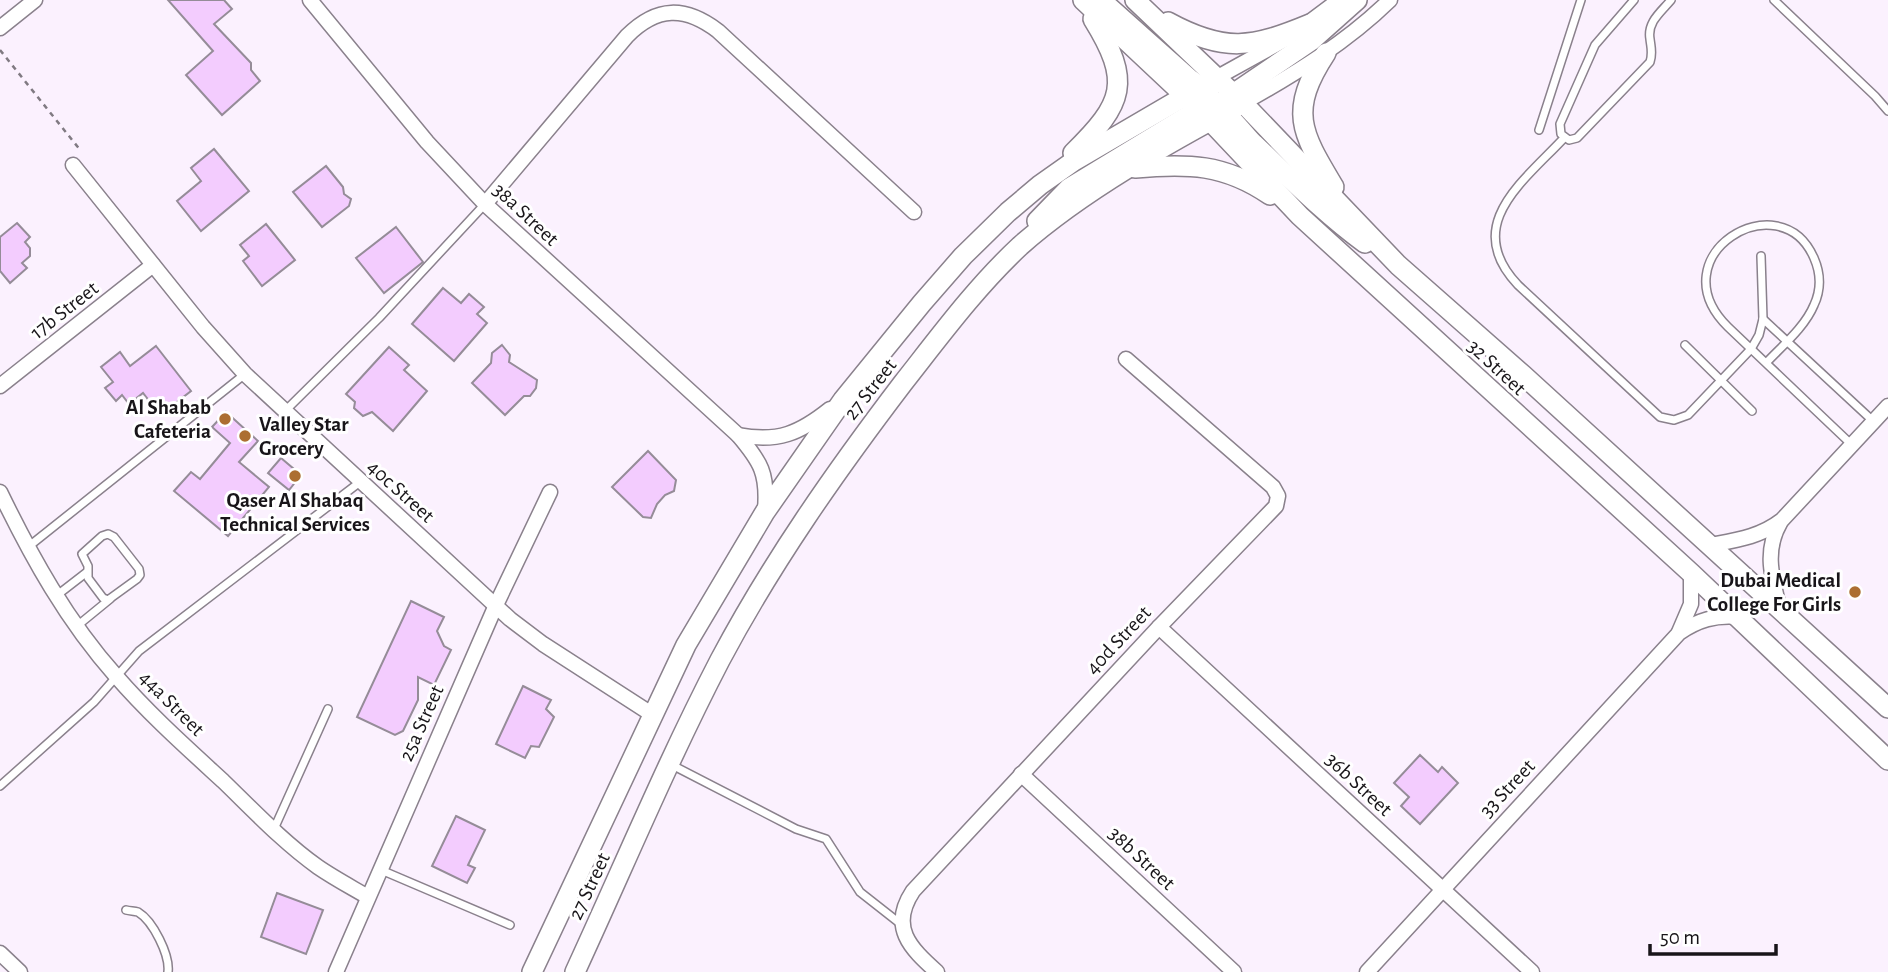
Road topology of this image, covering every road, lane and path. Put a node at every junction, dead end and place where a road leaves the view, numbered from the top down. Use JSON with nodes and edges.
{"nodes":[{"id":1,"x":35,"y":0,"type":"edge"},
{"id":2,"x":310,"y":0,"type":"edge"},
{"id":3,"x":1082,"y":0,"type":"edge"},
{"id":4,"x":1101,"y":0,"type":"edge"},
{"id":5,"x":1339,"y":0,"type":"edge"},
{"id":6,"x":1357,"y":0,"type":"edge"},
{"id":7,"x":1390,"y":0,"type":"edge"},
{"id":8,"x":1581,"y":0,"type":"edge"},
{"id":9,"x":1634,"y":0,"type":"edge"},
{"id":10,"x":1671,"y":0,"type":"edge"},
{"id":11,"x":1774,"y":0,"type":"edge"},
{"id":12,"x":1140,"y":5,"type":"edge"},
{"id":13,"x":1310,"y":23,"type":"junction"},
{"id":14,"x":0,"y":27,"type":"edge"},
{"id":15,"x":0,"y":50,"type":"edge"},
{"id":16,"x":1326,"y":53,"type":"junction"},
{"id":17,"x":1214,"y":100,"type":"junction"},
{"id":18,"x":1888,"y":111,"type":"edge"},
{"id":19,"x":1539,"y":130,"type":"dead end"},
{"id":20,"x":1564,"y":138,"type":"junction"},
{"id":21,"x":74,"y":167,"type":"joint"},
{"id":22,"x":1130,"y":169,"type":"junction"},
{"id":23,"x":1040,"y":185,"type":"junction"},
{"id":24,"x":485,"y":204,"type":"junction"},
{"id":25,"x":914,"y":212,"type":"dead end"},
{"id":26,"x":1351,"y":214,"type":"junction"},
{"id":27,"x":1300,"y":216,"type":"junction"},
{"id":28,"x":1020,"y":247,"type":"junction"},
{"id":29,"x":1761,"y":256,"type":"dead end"},
{"id":30,"x":153,"y":265,"type":"junction"},
{"id":31,"x":1398,"y":265,"type":"junction"},
{"id":32,"x":1763,"y":319,"type":"junction"},
{"id":33,"x":1787,"y":340,"type":"junction"},
{"id":34,"x":1685,"y":345,"type":"dead end"},
{"id":35,"x":1751,"y":349,"type":"junction"},
{"id":36,"x":1126,"y":359,"type":"dead end"},
{"id":37,"x":1766,"y":363,"type":"junction"},
{"id":38,"x":245,"y":374,"type":"junction"},
{"id":39,"x":1721,"y":380,"type":"junction"},
{"id":40,"x":0,"y":386,"type":"edge"},
{"id":41,"x":843,"y":400,"type":"junction"},
{"id":42,"x":1888,"y":406,"type":"edge"},
{"id":43,"x":285,"y":411,"type":"junction"},
{"id":44,"x":1752,"y":411,"type":"dead end"},
{"id":45,"x":1873,"y":422,"type":"junction"},
{"id":46,"x":738,"y":435,"type":"junction"},
{"id":47,"x":1852,"y":445,"type":"junction"},
{"id":48,"x":360,"y":482,"type":"junction"},
{"id":49,"x":0,"y":492,"type":"edge"},
{"id":50,"x":550,"y":492,"type":"dead end"},
{"id":51,"x":765,"y":512,"type":"junction"},
{"id":52,"x":1782,"y":520,"type":"junction"},
{"id":53,"x":1710,"y":545,"type":"junction"},
{"id":54,"x":27,"y":547,"type":"junction"},
{"id":55,"x":87,"y":572,"type":"junction"},
{"id":56,"x":1691,"y":573,"type":"junction"},
{"id":57,"x":56,"y":596,"type":"junction"},
{"id":58,"x":110,"y":599,"type":"junction"},
{"id":59,"x":496,"y":605,"type":"junction"},
{"id":60,"x":1779,"y":607,"type":"junction"},
{"id":61,"x":1738,"y":617,"type":"junction"},
{"id":62,"x":76,"y":626,"type":"junction"},
{"id":63,"x":1158,"y":627,"type":"junction"},
{"id":64,"x":1679,"y":633,"type":"junction"},
{"id":65,"x":116,"y":677,"type":"junction"},
{"id":66,"x":1888,"y":708,"type":"edge"},
{"id":67,"x":328,"y":709,"type":"dead end"},
{"id":68,"x":653,"y":715,"type":"junction"},
{"id":69,"x":1888,"y":760,"type":"edge"},
{"id":70,"x":670,"y":764,"type":"junction"},
{"id":71,"x":1021,"y":774,"type":"junction"},
{"id":72,"x":0,"y":786,"type":"edge"},
{"id":73,"x":274,"y":829,"type":"junction"},
{"id":74,"x":380,"y":870,"type":"junction"},
{"id":75,"x":1443,"y":890,"type":"junction"},
{"id":76,"x":368,"y":897,"type":"junction"},
{"id":77,"x":127,"y":910,"type":"dead end"},
{"id":78,"x":510,"y":925,"type":"dead end"},
{"id":79,"x":902,"y":926,"type":"junction"},
{"id":80,"x":0,"y":953,"type":"edge"},
{"id":81,"x":20,"y":972,"type":"edge"},
{"id":82,"x":168,"y":972,"type":"edge"},
{"id":83,"x":336,"y":972,"type":"edge"},
{"id":84,"x":532,"y":972,"type":"edge"},
{"id":85,"x":575,"y":972,"type":"edge"},
{"id":86,"x":937,"y":972,"type":"edge"},
{"id":87,"x":1234,"y":972,"type":"edge"},
{"id":88,"x":1367,"y":972,"type":"edge"},
{"id":89,"x":1532,"y":972,"type":"edge"}],
"edges":[{"from":1,"to":14,"type":"street"},
{"from":2,"to":24,"type":"street","name":"38a Street"},
{"from":3,"to":17,"type":"street","name":"32 Street"},
{"from":3,"to":23,"type":"street"},
{"from":4,"to":17,"type":"street"},
{"from":5,"to":13,"type":"street","name":"27 Street"},
{"from":6,"to":17,"type":"street"},
{"from":7,"to":16,"type":"street","name":"27 Street"},
{"from":8,"to":19,"type":"lane"},
{"from":9,"to":20,"type":"lane"},
{"from":10,"to":20,"type":"lane"},
{"from":11,"to":18,"type":"lane"},
{"from":12,"to":13,"type":"street"},
{"from":12,"to":17,"type":"street","name":"32 Street"},
{"from":13,"to":17,"type":"street","name":"27 Street"},
{"from":15,"to":21,"type":"path"},
{"from":16,"to":17,"type":"street","name":"27 Street"},
{"from":16,"to":26,"type":"street"},
{"from":17,"to":22,"type":"street","name":"27 Street"},
{"from":17,"to":23,"type":"street","name":"27 Street"},
{"from":17,"to":26,"type":"street","name":"32 Street"},
{"from":17,"to":27,"type":"street","name":"32 Street"},
{"from":17,"to":28,"type":"street"},
{"from":17,"to":31,"type":"street"},
{"from":20,"to":39,"type":"lane"},
{"from":21,"to":30,"type":"street","name":"40c Street"},
{"from":22,"to":27,"type":"street"},
{"from":22,"to":28,"type":"street","name":"27 Street"},
{"from":23,"to":41,"type":"street","name":"27 Street"},
{"from":24,"to":25,"type":"street"},
{"from":24,"to":43,"type":"lane"},
{"from":24,"to":46,"type":"street","name":"38a Street"},
{"from":26,"to":31,"type":"street","name":"32 Street"},
{"from":27,"to":56,"type":"street","name":"32 Street"},
{"from":28,"to":70,"type":"street","name":"27 Street"},
{"from":29,"to":32,"type":"lane"},
{"from":30,"to":38,"type":"street","name":"40c Street"},
{"from":30,"to":40,"type":"street","name":"17b Street"},
{"from":31,"to":53,"type":"street","name":"32 Street"},
{"from":32,"to":33,"type":"lane"},
{"from":32,"to":35,"type":"lane"},
{"from":33,"to":35,"type":"lane"},
{"from":33,"to":37,"type":"lane"},
{"from":33,"to":45,"type":"lane"},
{"from":34,"to":39,"type":"lane"},
{"from":35,"to":37,"type":"lane"},
{"from":35,"to":39,"type":"lane"},
{"from":36,"to":63,"type":"street","name":"40d Street"},
{"from":37,"to":47,"type":"lane"},
{"from":38,"to":43,"type":"street","name":"40c Street"},
{"from":38,"to":54,"type":"lane"},
{"from":39,"to":44,"type":"lane"},
{"from":41,"to":46,"type":"street"},
{"from":41,"to":51,"type":"street","name":"27 Street"},
{"from":42,"to":45,"type":"street"},
{"from":43,"to":48,"type":"street","name":"40c Street"},
{"from":45,"to":47,"type":"street"},
{"from":46,"to":51,"type":"street","name":"38a Street"},
{"from":47,"to":52,"type":"street"},
{"from":48,"to":59,"type":"street","name":"40c Street"},
{"from":48,"to":65,"type":"lane"},
{"from":49,"to":54,"type":"street","name":"44a Street"},
{"from":50,"to":59,"type":"street","name":"25a Street"},
{"from":51,"to":68,"type":"street","name":"27 Street"},
{"from":52,"to":53,"type":"street"},
{"from":52,"to":60,"type":"street"},
{"from":53,"to":60,"type":"street","name":"32 Street"},
{"from":54,"to":57,"type":"street","name":"44a Street"},
{"from":55,"to":57,"type":"lane"},
{"from":55,"to":58,"type":"lane"},
{"from":55,"to":58,"type":"lane"},
{"from":56,"to":61,"type":"street","name":"32 Street"},
{"from":56,"to":64,"type":"street","name":"33 Street"},
{"from":57,"to":62,"type":"street","name":"44a Street"},
{"from":58,"to":62,"type":"lane"},
{"from":59,"to":68,"type":"street","name":"40c Street"},
{"from":59,"to":74,"type":"street","name":"25a Street"},
{"from":60,"to":66,"type":"street","name":"32 Street"},
{"from":61,"to":64,"type":"street","name":"33 Street"},
{"from":61,"to":69,"type":"street","name":"32 Street"},
{"from":62,"to":65,"type":"street","name":"44a Street"},
{"from":63,"to":71,"type":"street","name":"40d Street"},
{"from":63,"to":75,"type":"street","name":"36b Street"},
{"from":64,"to":75,"type":"street","name":"33 Street"},
{"from":65,"to":72,"type":"lane"},
{"from":65,"to":73,"type":"street","name":"44a Street"},
{"from":67,"to":73,"type":"lane"},
{"from":68,"to":84,"type":"street","name":"27 Street"},
{"from":70,"to":79,"type":"lane"},
{"from":70,"to":85,"type":"street","name":"27 Street"},
{"from":71,"to":79,"type":"street","name":"40d Street"},
{"from":71,"to":87,"type":"street","name":"38b Street"},
{"from":73,"to":76,"type":"street","name":"44a Street"},
{"from":74,"to":76,"type":"street","name":"25a Street"},
{"from":74,"to":78,"type":"lane"},
{"from":75,"to":88,"type":"street","name":"33 Street"},
{"from":75,"to":89,"type":"street","name":"36b Street"},
{"from":76,"to":83,"type":"street","name":"25a Street"},
{"from":77,"to":82,"type":"lane"},
{"from":79,"to":86,"type":"street"},
{"from":80,"to":81,"type":"street"}]}
